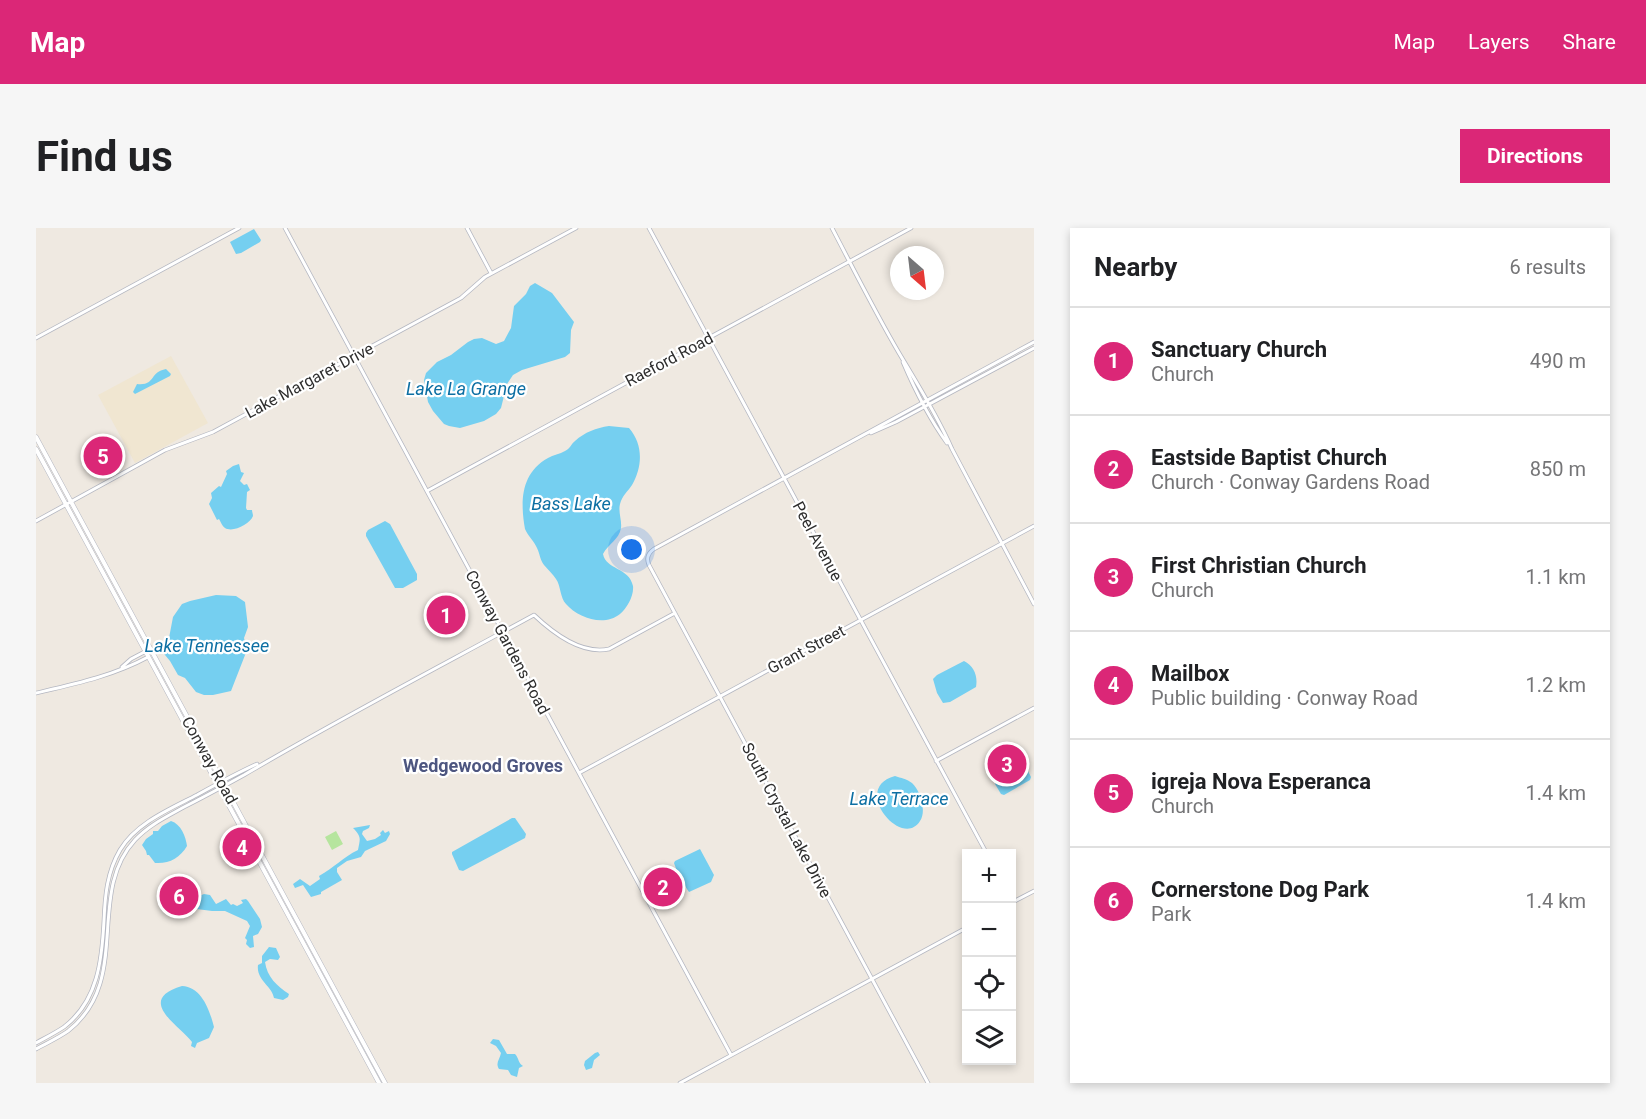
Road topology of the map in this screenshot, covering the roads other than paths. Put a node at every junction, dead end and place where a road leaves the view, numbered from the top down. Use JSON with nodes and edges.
{"nodes":[{"id":1,"x":239,"y":228,"type":"edge"},
{"id":2,"x":285,"y":228,"type":"edge"},
{"id":3,"x":467,"y":228,"type":"edge"},
{"id":4,"x":576,"y":228,"type":"edge"},
{"id":5,"x":649,"y":228,"type":"edge"},
{"id":6,"x":832,"y":228,"type":"edge"},
{"id":7,"x":911,"y":228,"type":"edge"},
{"id":8,"x":850,"y":261,"type":"junction"},
{"id":9,"x":491,"y":273,"type":"junction"},
{"id":10,"x":36,"y":338,"type":"edge"},
{"id":11,"x":709,"y":338,"type":"junction"},
{"id":12,"x":1034,"y":342,"type":"edge"},
{"id":13,"x":1034,"y":348,"type":"edge"},
{"id":14,"x":899,"y":354,"type":"junction"},
{"id":15,"x":354,"y":356,"type":"junction"},
{"id":16,"x":927,"y":400,"type":"junction"},
{"id":17,"x":922,"y":402,"type":"junction"},
{"id":18,"x":929,"y":404,"type":"junction"},
{"id":19,"x":925,"y":407,"type":"junction"},
{"id":20,"x":864,"y":436,"type":"junction"},
{"id":21,"x":36,"y":437,"type":"edge"},
{"id":22,"x":36,"y":449,"type":"edge"},
{"id":23,"x":952,"y":450,"type":"junction"},
{"id":24,"x":785,"y":478,"type":"junction"},
{"id":25,"x":427,"y":491,"type":"junction"},
{"id":26,"x":68,"y":503,"type":"junction"},
{"id":27,"x":36,"y":520,"type":"edge"},
{"id":28,"x":1034,"y":526,"type":"edge"},
{"id":29,"x":1001,"y":543,"type":"junction"},
{"id":30,"x":1034,"y":604,"type":"edge"},
{"id":31,"x":675,"y":613,"type":"junction"},
{"id":32,"x":860,"y":620,"type":"junction"},
{"id":33,"x":502,"y":632,"type":"junction"},
{"id":34,"x":147,"y":650,"type":"junction"},
{"id":35,"x":150,"y":656,"type":"junction"},
{"id":36,"x":120,"y":669,"type":"junction"},
{"id":37,"x":166,"y":690,"type":"junction"},
{"id":38,"x":36,"y":693,"type":"edge"},
{"id":39,"x":720,"y":696,"type":"junction"},
{"id":40,"x":182,"y":708,"type":"junction"},
{"id":41,"x":1034,"y":708,"type":"edge"},
{"id":42,"x":936,"y":761,"type":"junction"},
{"id":43,"x":579,"y":773,"type":"junction"},
{"id":44,"x":221,"y":785,"type":"junction"},
{"id":45,"x":984,"y":849,"type":"edge"},
{"id":46,"x":1034,"y":891,"type":"edge"},
{"id":47,"x":1016,"y":900,"type":"edge"},
{"id":48,"x":289,"y":917,"type":"junction"},
{"id":49,"x":301,"y":929,"type":"junction"},
{"id":50,"x":962,"y":929,"type":"edge"},
{"id":51,"x":872,"y":979,"type":"junction"},
{"id":52,"x":36,"y":1043,"type":"edge"},
{"id":53,"x":36,"y":1049,"type":"edge"},
{"id":54,"x":361,"y":1050,"type":"junction"},
{"id":55,"x":731,"y":1055,"type":"junction"},
{"id":56,"x":374,"y":1062,"type":"junction"},
{"id":57,"x":379,"y":1083,"type":"edge"},
{"id":58,"x":385,"y":1083,"type":"edge"},
{"id":59,"x":680,"y":1083,"type":"edge"},
{"id":60,"x":928,"y":1083,"type":"edge"}],
"edges":[{"from":1,"to":10,"type":"street"},
{"from":2,"to":15,"type":"street","name":"Conway Gardens Road"},
{"from":3,"to":9,"type":"street"},
{"from":4,"to":9,"type":"street","name":"Lake Margaret Drive"},
{"from":5,"to":11,"type":"street","name":"Peel Avenue"},
{"from":6,"to":8,"type":"street"},
{"from":7,"to":8,"type":"street","name":"Raeford Road"},
{"from":8,"to":11,"type":"street","name":"Raeford Road"},
{"from":8,"to":14,"type":"street"},
{"from":9,"to":15,"type":"street","name":"Lake Margaret Drive"},
{"from":11,"to":24,"type":"street","name":"Peel Avenue"},
{"from":11,"to":25,"type":"street","name":"Raeford Road"},
{"from":12,"to":16,"type":"street"},
{"from":13,"to":18,"type":"street"},
{"from":14,"to":16,"type":"street"},
{"from":14,"to":17,"type":"street"},
{"from":15,"to":25,"type":"street","name":"Conway Gardens Road"},
{"from":15,"to":26,"type":"street","name":"Lake Margaret Drive"},
{"from":16,"to":17,"type":"street"},
{"from":16,"to":18,"type":"street"},
{"from":17,"to":19,"type":"street"},
{"from":17,"to":20,"type":"street"},
{"from":18,"to":19,"type":"street"},
{"from":18,"to":23,"type":"street"},
{"from":19,"to":20,"type":"street"},
{"from":19,"to":23,"type":"street"},
{"from":20,"to":24,"type":"street"},
{"from":21,"to":26,"type":"main road","name":"Conway Road"},
{"from":22,"to":26,"type":"main road","name":"Conway Road"},
{"from":23,"to":29,"type":"street"},
{"from":24,"to":31,"type":"street","name":"South Crystal Lake Drive"},
{"from":24,"to":32,"type":"street","name":"Peel Avenue"},
{"from":25,"to":33,"type":"street","name":"Conway Gardens Road"},
{"from":26,"to":27,"type":"street","name":"Lake Margaret Drive"},
{"from":26,"to":34,"type":"main road","name":"Conway Road"},
{"from":28,"to":29,"type":"street","name":"Grant Street"},
{"from":29,"to":30,"type":"street"},
{"from":29,"to":32,"type":"street","name":"Grant Street"},
{"from":31,"to":33,"type":"street"},
{"from":31,"to":39,"type":"street","name":"South Crystal Lake Drive"},
{"from":32,"to":39,"type":"street","name":"Grant Street"},
{"from":32,"to":42,"type":"street","name":"Peel Avenue"},
{"from":33,"to":43,"type":"street","name":"Conway Gardens Road"},
{"from":33,"to":44,"type":"street"},
{"from":34,"to":35,"type":"main road","name":"Conway Road"},
{"from":34,"to":36,"type":"street"},
{"from":35,"to":36,"type":"street"},
{"from":35,"to":37,"type":"main road","name":"Conway Road"},
{"from":35,"to":40,"type":"main road","name":"Conway Road"},
{"from":36,"to":38,"type":"street"},
{"from":37,"to":40,"type":"main road"},
{"from":37,"to":44,"type":"main road","name":"Conway Road"},
{"from":39,"to":43,"type":"street","name":"Grant Street"},
{"from":39,"to":51,"type":"street","name":"South Crystal Lake Drive"},
{"from":40,"to":44,"type":"main road","name":"Conway Road"},
{"from":41,"to":42,"type":"street"},
{"from":42,"to":45,"type":"street","name":"Peel Avenue"},
{"from":43,"to":55,"type":"street","name":"Conway Gardens Road"},
{"from":44,"to":48,"type":"main road","name":"Conway Road"},
{"from":44,"to":49,"type":"main road","name":"Conway Road"},
{"from":44,"to":52,"type":"street"},
{"from":44,"to":53,"type":"street"},
{"from":46,"to":47,"type":"street"},
{"from":48,"to":49,"type":"main road"},
{"from":48,"to":54,"type":"main road","name":"Conway Road"},
{"from":49,"to":56,"type":"main road","name":"Conway Road"},
{"from":50,"to":51,"type":"street"},
{"from":51,"to":55,"type":"street"},
{"from":51,"to":60,"type":"street","name":"South Crystal Lake Drive"},
{"from":54,"to":56,"type":"main road"},
{"from":54,"to":57,"type":"main road","name":"Conway Road"},
{"from":55,"to":59,"type":"street"},
{"from":56,"to":58,"type":"main road","name":"Conway Road"}]}
